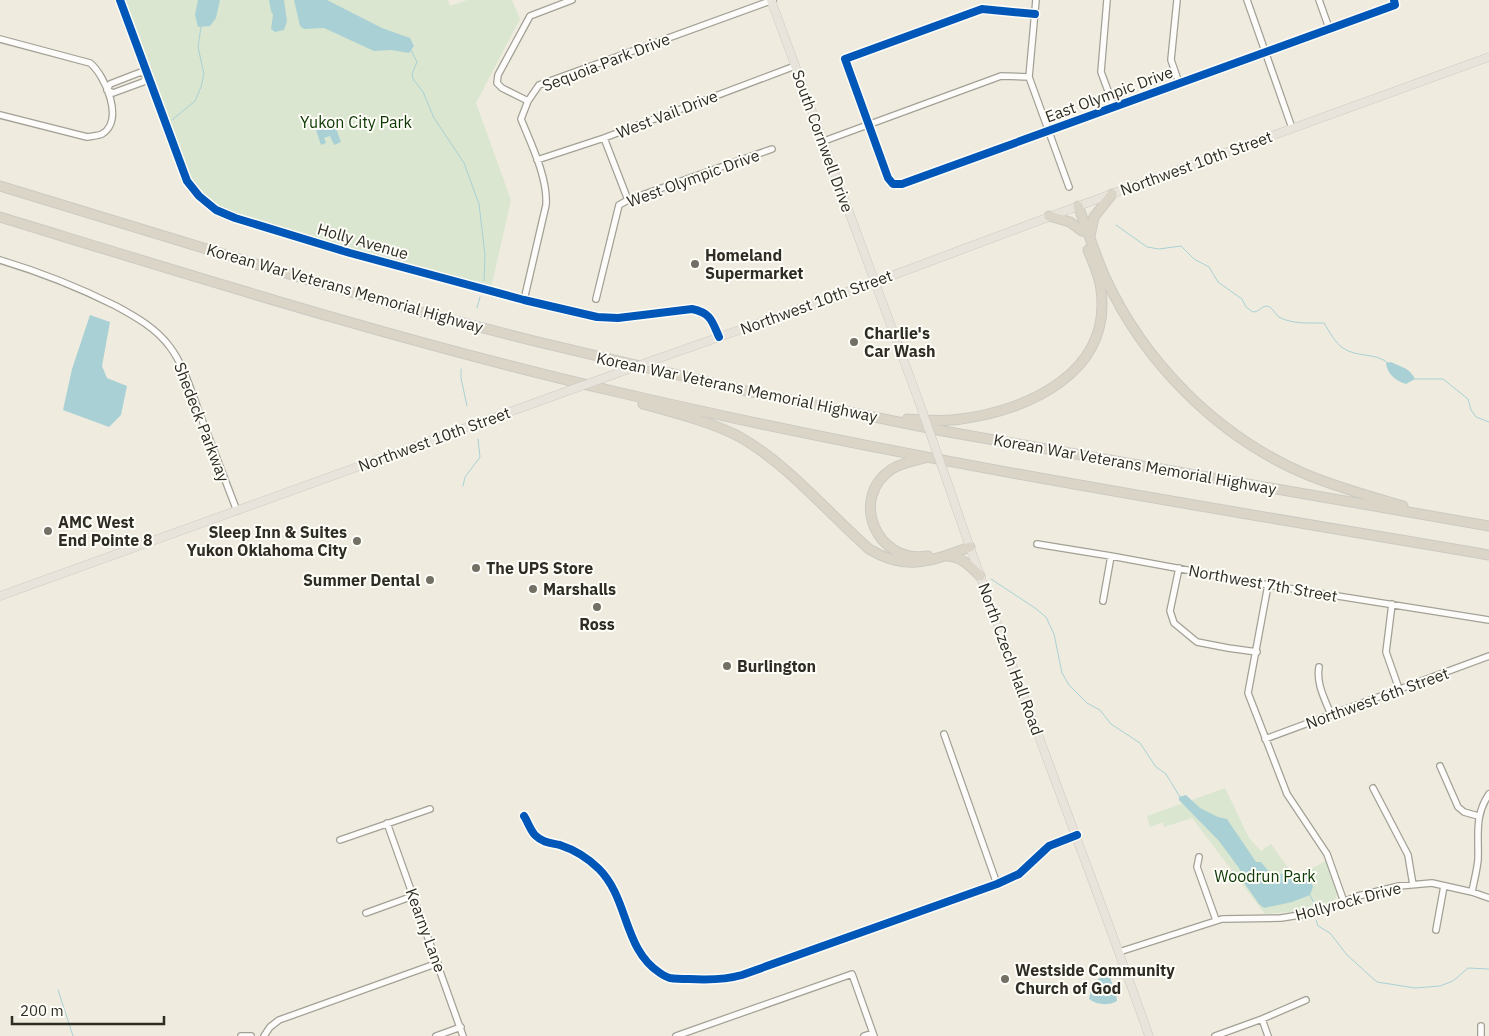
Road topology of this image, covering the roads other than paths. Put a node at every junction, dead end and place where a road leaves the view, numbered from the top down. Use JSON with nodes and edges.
{"nodes":[{"id":1,"x":120,"y":0,"type":"edge"},
{"id":2,"x":572,"y":0,"type":"edge"},
{"id":3,"x":772,"y":0,"type":"edge"},
{"id":4,"x":1036,"y":0,"type":"edge"},
{"id":5,"x":1107,"y":0,"type":"edge"},
{"id":6,"x":1177,"y":0,"type":"edge"},
{"id":7,"x":1247,"y":0,"type":"edge"},
{"id":8,"x":1319,"y":0,"type":"edge"},
{"id":9,"x":1394,"y":2,"type":"edge"},
{"id":10,"x":1035,"y":14,"type":"junction"},
{"id":11,"x":1329,"y":28,"type":"junction"},
{"id":12,"x":0,"y":39,"type":"edge"},
{"id":13,"x":1265,"y":52,"type":"junction"},
{"id":14,"x":1489,"y":57,"type":"edge"},
{"id":15,"x":795,"y":66,"type":"junction"},
{"id":16,"x":147,"y":76,"type":"junction"},
{"id":17,"x":1029,"y":77,"type":"junction"},
{"id":18,"x":1179,"y":83,"type":"junction"},
{"id":19,"x":107,"y":90,"type":"junction"},
{"id":20,"x":528,"y":101,"type":"junction"},
{"id":21,"x":1114,"y":107,"type":"junction"},
{"id":22,"x":0,"y":115,"type":"edge"},
{"id":23,"x":868,"y":125,"type":"junction"},
{"id":24,"x":1292,"y":128,"type":"junction"},
{"id":25,"x":1049,"y":131,"type":"junction"},
{"id":26,"x":604,"y":138,"type":"junction"},
{"id":27,"x":824,"y":141,"type":"junction"},
{"id":28,"x":772,"y":149,"type":"dead end"},
{"id":29,"x":537,"y":160,"type":"junction"},
{"id":30,"x":0,"y":186,"type":"edge"},
{"id":31,"x":1069,"y":187,"type":"dead end"},
{"id":32,"x":1112,"y":194,"type":"junction"},
{"id":33,"x":628,"y":200,"type":"junction"},
{"id":34,"x":1075,"y":207,"type":"junction"},
{"id":35,"x":1049,"y":216,"type":"junction"},
{"id":36,"x":0,"y":217,"type":"edge"},
{"id":37,"x":1082,"y":231,"type":"junction"},
{"id":38,"x":1090,"y":238,"type":"junction"},
{"id":39,"x":0,"y":260,"type":"edge"},
{"id":40,"x":874,"y":282,"type":"junction"},
{"id":41,"x":596,"y":298,"type":"dead end"},
{"id":42,"x":524,"y":300,"type":"junction"},
{"id":43,"x":719,"y":337,"type":"junction"},
{"id":44,"x":608,"y":390,"type":"junction"},
{"id":45,"x":878,"y":418,"type":"junction"},
{"id":46,"x":928,"y":458,"type":"junction"},
{"id":47,"x":236,"y":512,"type":"junction"},
{"id":48,"x":1442,"y":518,"type":"junction"},
{"id":49,"x":1489,"y":526,"type":"edge"},
{"id":50,"x":1036,"y":544,"type":"dead end"},
{"id":51,"x":969,"y":545,"type":"junction"},
{"id":52,"x":1489,"y":555,"type":"edge"},
{"id":53,"x":944,"y":556,"type":"junction"},
{"id":54,"x":1111,"y":556,"type":"junction"},
{"id":55,"x":1179,"y":568,"type":"junction"},
{"id":56,"x":980,"y":576,"type":"junction"},
{"id":57,"x":1268,"y":585,"type":"junction"},
{"id":58,"x":0,"y":596,"type":"edge"},
{"id":59,"x":1103,"y":601,"type":"dead end"},
{"id":60,"x":1392,"y":604,"type":"junction"},
{"id":61,"x":1489,"y":620,"type":"edge"},
{"id":62,"x":1257,"y":652,"type":"junction"},
{"id":63,"x":1489,"y":656,"type":"edge"},
{"id":64,"x":1319,"y":667,"type":"dead end"},
{"id":65,"x":1399,"y":689,"type":"junction"},
{"id":66,"x":1331,"y":715,"type":"junction"},
{"id":67,"x":944,"y":734,"type":"dead end"},
{"id":68,"x":1265,"y":739,"type":"junction"},
{"id":69,"x":1440,"y":766,"type":"dead end"},
{"id":70,"x":1374,"y":788,"type":"dead end"},
{"id":71,"x":1489,"y":794,"type":"edge"},
{"id":72,"x":430,"y":810,"type":"dead end"},
{"id":73,"x":524,"y":816,"type":"dead end"},
{"id":74,"x":1478,"y":816,"type":"junction"},
{"id":75,"x":387,"y":824,"type":"junction"},
{"id":76,"x":1077,"y":835,"type":"junction"},
{"id":77,"x":340,"y":840,"type":"dead end"},
{"id":78,"x":1199,"y":857,"type":"dead end"},
{"id":79,"x":997,"y":884,"type":"junction"},
{"id":80,"x":1413,"y":885,"type":"junction"},
{"id":81,"x":1444,"y":886,"type":"junction"},
{"id":82,"x":1472,"y":892,"type":"junction"},
{"id":83,"x":413,"y":896,"type":"junction"},
{"id":84,"x":1489,"y":898,"type":"edge"},
{"id":85,"x":1344,"y":902,"type":"junction"},
{"id":86,"x":366,"y":913,"type":"dead end"},
{"id":87,"x":1216,"y":920,"type":"junction"},
{"id":88,"x":1436,"y":930,"type":"dead end"},
{"id":89,"x":1119,"y":952,"type":"junction"},
{"id":90,"x":438,"y":963,"type":"junction"},
{"id":91,"x":1306,"y":1000,"type":"dead end"},
{"id":92,"x":1262,"y":1019,"type":"junction"},
{"id":93,"x":1481,"y":1026,"type":"dead end"},
{"id":94,"x":461,"y":1027,"type":"junction"},
{"id":95,"x":874,"y":1034,"type":"edge"},
{"id":96,"x":242,"y":1036,"type":"edge"},
{"id":97,"x":250,"y":1036,"type":"edge"},
{"id":98,"x":264,"y":1036,"type":"edge"},
{"id":99,"x":436,"y":1036,"type":"edge"},
{"id":100,"x":463,"y":1036,"type":"edge"},
{"id":101,"x":676,"y":1036,"type":"edge"},
{"id":102,"x":864,"y":1036,"type":"edge"},
{"id":103,"x":1149,"y":1036,"type":"edge"},
{"id":104,"x":1215,"y":1036,"type":"edge"},
{"id":105,"x":1268,"y":1036,"type":"edge"},
{"id":106,"x":1481,"y":1036,"type":"edge"}],
"edges":[{"from":1,"to":16,"type":"street","name":"Holly Avenue"},
{"from":2,"to":20,"type":"street"},
{"from":3,"to":15,"type":"main road","name":"South Cornwell Drive"},
{"from":3,"to":20,"type":"street","name":"Sequoia Park Drive"},
{"from":4,"to":10,"type":"street"},
{"from":5,"to":21,"type":"street"},
{"from":6,"to":18,"type":"street"},
{"from":7,"to":13,"type":"street"},
{"from":8,"to":11,"type":"street"},
{"from":9,"to":11,"type":"street","name":"East Olympic Drive"},
{"from":10,"to":17,"type":"street"},
{"from":10,"to":23,"type":"street"},
{"from":11,"to":13,"type":"street","name":"East Olympic Drive"},
{"from":12,"to":19,"type":"street"},
{"from":13,"to":18,"type":"street","name":"East Olympic Drive"},
{"from":13,"to":24,"type":"street"},
{"from":14,"to":24,"type":"main road","name":"Northwest 10th Street"},
{"from":15,"to":26,"type":"street","name":"West Vail Drive"},
{"from":15,"to":27,"type":"main road","name":"South Cornwell Drive"},
{"from":16,"to":19,"type":"street"},
{"from":16,"to":19,"type":"street"},
{"from":16,"to":42,"type":"street","name":"Holly Avenue"},
{"from":17,"to":23,"type":"street"},
{"from":17,"to":25,"type":"street"},
{"from":18,"to":21,"type":"street","name":"East Olympic Drive"},
{"from":19,"to":22,"type":"street"},
{"from":20,"to":29,"type":"street","name":"Sequoia Park Drive"},
{"from":21,"to":25,"type":"street","name":"East Olympic Drive"},
{"from":23,"to":25,"type":"street","name":"East Olympic Drive"},
{"from":23,"to":27,"type":"street"},
{"from":24,"to":32,"type":"main road","name":"Northwest 10th Street"},
{"from":25,"to":31,"type":"street"},
{"from":26,"to":29,"type":"street","name":"West Vail Drive"},
{"from":26,"to":33,"type":"street"},
{"from":27,"to":40,"type":"main road","name":"South Cornwell Drive"},
{"from":28,"to":33,"type":"street","name":"West Olympic Drive"},
{"from":29,"to":42,"type":"street","name":"Sequoia Park Drive"},
{"from":30,"to":45,"type":"highway","name":"Korean War Veterans Memorial Highway"},
{"from":32,"to":34,"type":"main road","name":"Northwest 10th Street"},
{"from":32,"to":38,"type":"highway"},
{"from":33,"to":41,"type":"street","name":"West Olympic Drive"},
{"from":34,"to":35,"type":"main road","name":"Northwest 10th Street"},
{"from":34,"to":37,"type":"highway"},
{"from":34,"to":38,"type":"highway"},
{"from":35,"to":37,"type":"highway"},
{"from":35,"to":40,"type":"main road","name":"Northwest 10th Street"},
{"from":36,"to":44,"type":"highway","name":"Korean War Veterans Memorial Highway"},
{"from":37,"to":45,"type":"highway"},
{"from":38,"to":48,"type":"highway"},
{"from":39,"to":47,"type":"street","name":"Shedeck Parkway"},
{"from":40,"to":43,"type":"main road","name":"Northwest 10th Street"},
{"from":40,"to":51,"type":"main road","name":"North Czech Hall Road","bridge":true},
{"from":42,"to":43,"type":"street","name":"Holly Avenue"},
{"from":43,"to":47,"type":"main road","name":"Northwest 10th Street","bridge":true},
{"from":44,"to":46,"type":"highway","name":"Korean War Veterans Memorial Highway"},
{"from":44,"to":53,"type":"highway"},
{"from":45,"to":48,"type":"highway","name":"Korean War Veterans Memorial Highway"},
{"from":46,"to":51,"type":"highway"},
{"from":46,"to":52,"type":"highway","name":"Korean War Veterans Memorial Highway"},
{"from":47,"to":58,"type":"main road","name":"Northwest 10th Street"},
{"from":48,"to":49,"type":"highway","name":"Korean War Veterans Memorial Highway"},
{"from":50,"to":54,"type":"street","name":"Northwest 7th Street"},
{"from":51,"to":53,"type":"highway"},
{"from":51,"to":56,"type":"main road","name":"North Czech Hall Road"},
{"from":53,"to":56,"type":"highway"},
{"from":54,"to":55,"type":"street","name":"Northwest 7th Street"},
{"from":54,"to":59,"type":"street"},
{"from":55,"to":57,"type":"street","name":"Northwest 7th Street"},
{"from":55,"to":62,"type":"street"},
{"from":56,"to":76,"type":"main road","name":"North Czech Hall Road"},
{"from":57,"to":60,"type":"street","name":"Northwest 7th Street"},
{"from":57,"to":62,"type":"street"},
{"from":60,"to":61,"type":"street","name":"Northwest 7th Street"},
{"from":60,"to":65,"type":"street"},
{"from":62,"to":68,"type":"street"},
{"from":63,"to":65,"type":"street","name":"Northwest 6th Street"},
{"from":64,"to":66,"type":"street"},
{"from":65,"to":66,"type":"street","name":"Northwest 6th Street"},
{"from":66,"to":68,"type":"street","name":"Northwest 6th Street"},
{"from":67,"to":79,"type":"street"},
{"from":68,"to":85,"type":"street"},
{"from":69,"to":74,"type":"street"},
{"from":70,"to":80,"type":"street"},
{"from":71,"to":74,"type":"street"},
{"from":72,"to":75,"type":"street"},
{"from":73,"to":79,"type":"street"},
{"from":74,"to":82,"type":"street"},
{"from":75,"to":77,"type":"street"},
{"from":75,"to":83,"type":"street","name":"Kearny Lane"},
{"from":76,"to":79,"type":"street"},
{"from":76,"to":89,"type":"main road","name":"North Czech Hall Road"},
{"from":78,"to":87,"type":"street"},
{"from":80,"to":81,"type":"street","name":"Hollyrock Drive"},
{"from":80,"to":85,"type":"street","name":"Hollyrock Drive"},
{"from":81,"to":82,"type":"street","name":"Hollyrock Drive"},
{"from":81,"to":88,"type":"street"},
{"from":82,"to":84,"type":"street","name":"Hollyrock Drive"},
{"from":83,"to":86,"type":"street"},
{"from":83,"to":90,"type":"street","name":"Kearny Lane"},
{"from":85,"to":87,"type":"street","name":"Hollyrock Drive"},
{"from":87,"to":89,"type":"street","name":"Hollyrock Drive"},
{"from":89,"to":103,"type":"main road","name":"North Czech Hall Road"},
{"from":90,"to":94,"type":"street","name":"Kearny Lane"},
{"from":90,"to":98,"type":"street"},
{"from":91,"to":92,"type":"street"},
{"from":92,"to":104,"type":"street"},
{"from":92,"to":105,"type":"street"},
{"from":93,"to":106,"type":"street"},
{"from":94,"to":99,"type":"street"},
{"from":94,"to":100,"type":"street","name":"Kearny Lane"},
{"from":95,"to":101,"type":"street"},
{"from":95,"to":102,"type":"street"},
{"from":96,"to":97,"type":"street"}]}
